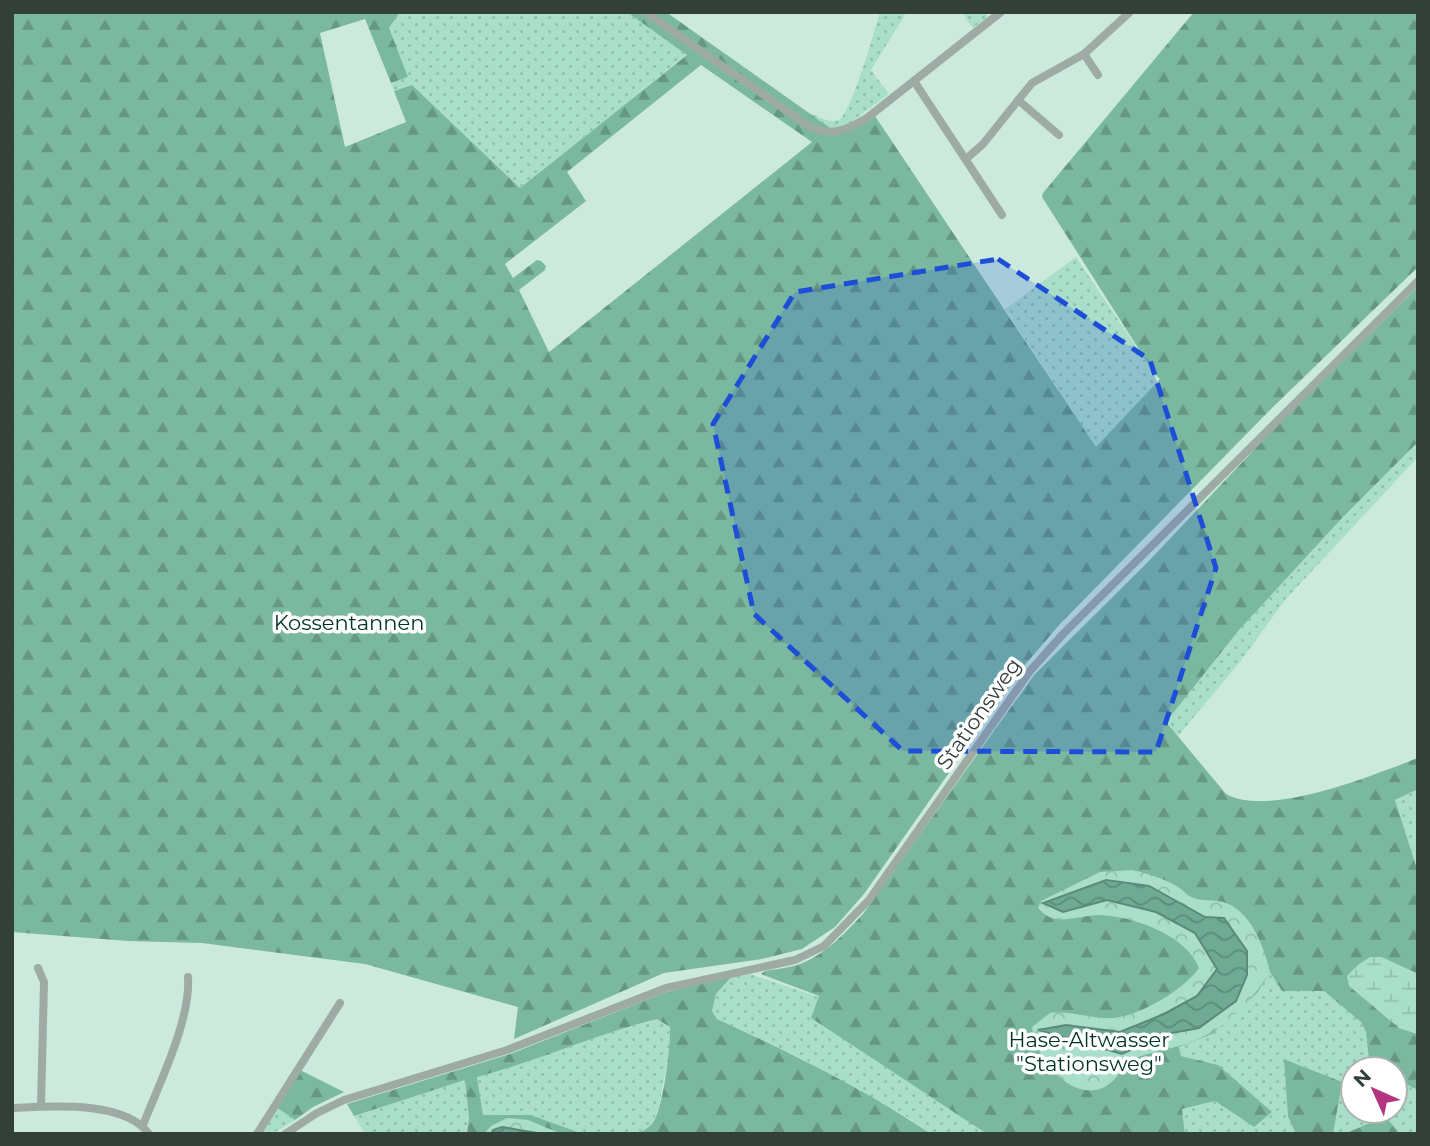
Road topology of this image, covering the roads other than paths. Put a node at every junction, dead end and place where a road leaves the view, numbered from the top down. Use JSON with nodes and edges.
{"nodes":[{"id":1,"x":645,"y":12,"type":"edge"},
{"id":2,"x":1001,"y":12,"type":"edge"},
{"id":3,"x":1130,"y":12,"type":"edge"},
{"id":4,"x":1084,"y":54,"type":"junction"},
{"id":5,"x":1097,"y":75,"type":"dead end"},
{"id":6,"x":914,"y":81,"type":"junction"},
{"id":7,"x":1018,"y":100,"type":"junction"},
{"id":8,"x":1059,"y":135,"type":"dead end"},
{"id":9,"x":966,"y":159,"type":"junction"},
{"id":10,"x":1002,"y":215,"type":"dead end"},
{"id":11,"x":1418,"y":281,"type":"edge"},
{"id":12,"x":38,"y":968,"type":"dead end"},
{"id":13,"x":188,"y":977,"type":"dead end"},
{"id":14,"x":340,"y":1003,"type":"dead end"},
{"id":15,"x":41,"y":1106,"type":"junction"},
{"id":16,"x":12,"y":1108,"type":"edge"},
{"id":17,"x":143,"y":1125,"type":"junction"},
{"id":18,"x":149,"y":1134,"type":"edge"},
{"id":19,"x":257,"y":1134,"type":"edge"},
{"id":20,"x":285,"y":1134,"type":"edge"}],
"edges":[{"from":1,"to":6,"type":"street"},
{"from":2,"to":6,"type":"street"},
{"from":3,"to":4,"type":"street"},
{"from":4,"to":5,"type":"street"},
{"from":4,"to":7,"type":"street"},
{"from":6,"to":9,"type":"street"},
{"from":7,"to":8,"type":"street"},
{"from":7,"to":9,"type":"street"},
{"from":9,"to":10,"type":"street"},
{"from":11,"to":20,"type":"street","name":"Stationsweg"},
{"from":12,"to":15,"type":"street"},
{"from":13,"to":17,"type":"street"},
{"from":14,"to":19,"type":"street"},
{"from":15,"to":16,"type":"street"},
{"from":15,"to":17,"type":"street"},
{"from":17,"to":18,"type":"street"}]}
